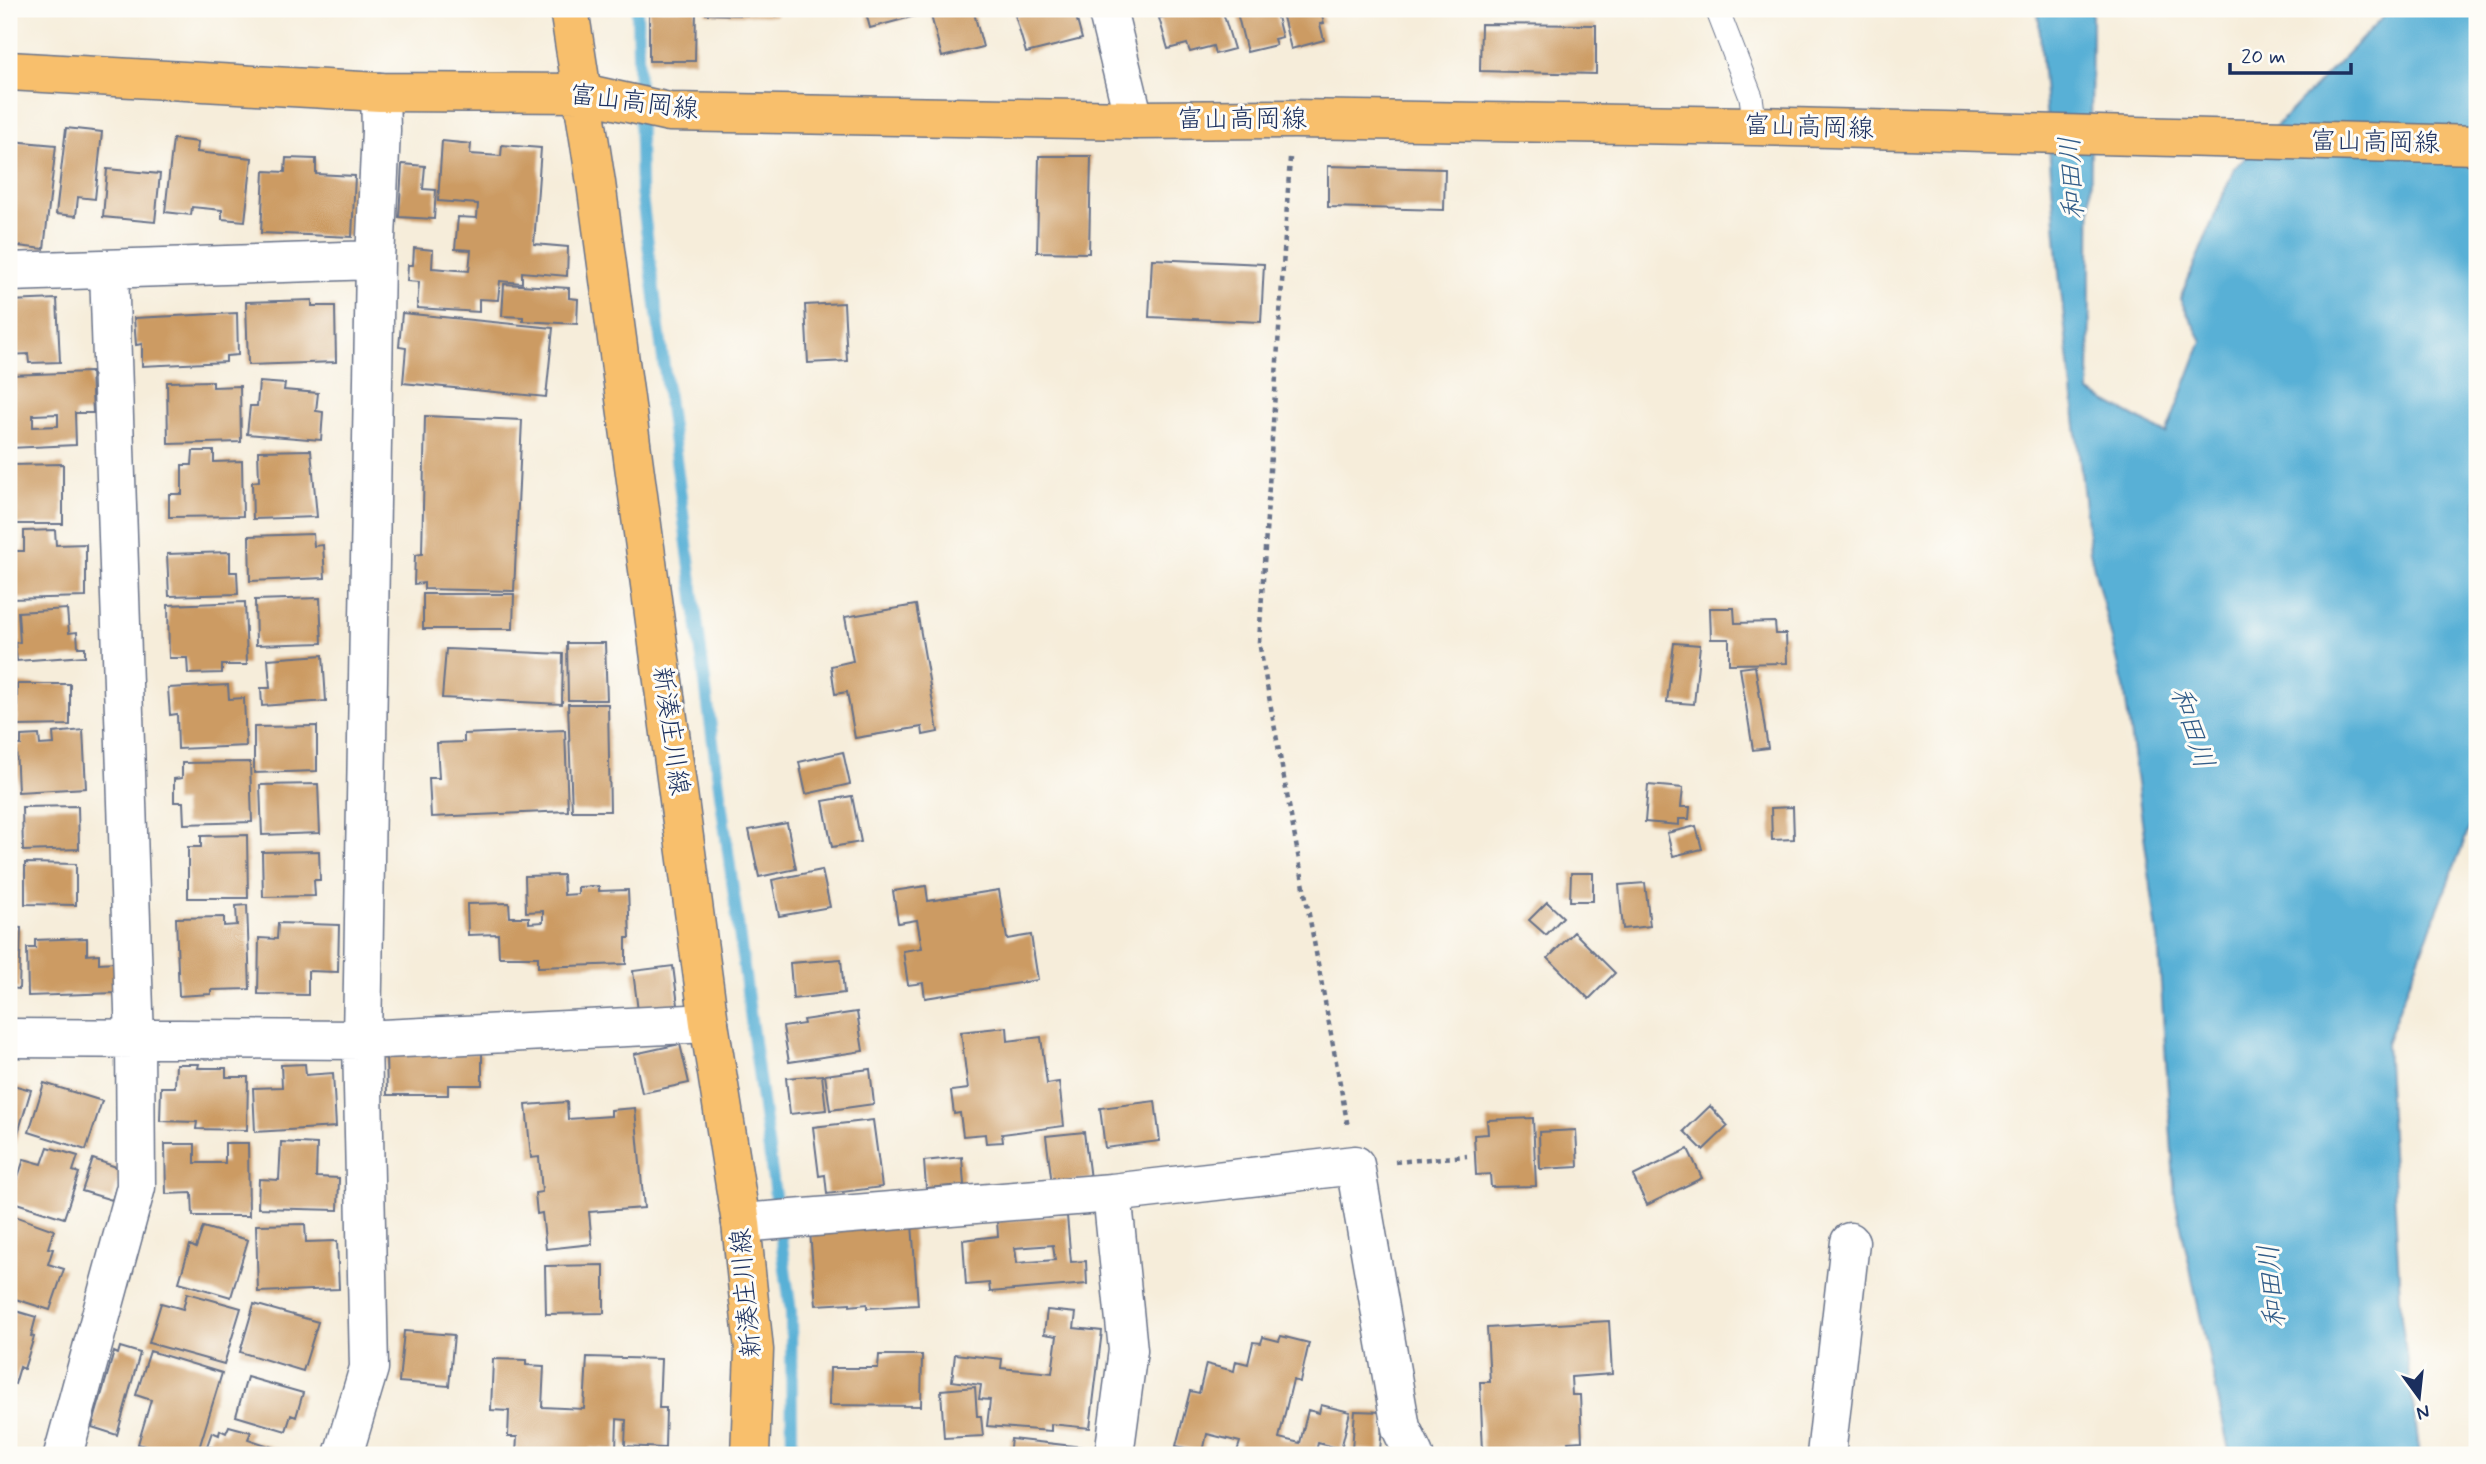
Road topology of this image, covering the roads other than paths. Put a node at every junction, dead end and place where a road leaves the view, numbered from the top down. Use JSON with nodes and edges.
{"nodes":[{"id":1,"x":569,"y":9,"type":"edge"},
{"id":2,"x":1107,"y":9,"type":"edge"},
{"id":3,"x":1717,"y":9,"type":"edge"},
{"id":4,"x":9,"y":71,"type":"edge"},
{"id":5,"x":380,"y":92,"type":"junction"},
{"id":6,"x":583,"y":93,"type":"junction"},
{"id":7,"x":1134,"y":120,"type":"junction"},
{"id":8,"x":1763,"y":127,"type":"junction"},
{"id":9,"x":2477,"y":145,"type":"edge"},
{"id":10,"x":375,"y":260,"type":"junction"},
{"id":11,"x":109,"y":270,"type":"junction"},
{"id":12,"x":9,"y":272,"type":"edge"},
{"id":13,"x":709,"y":1023,"type":"junction"},
{"id":14,"x":9,"y":1038,"type":"edge"},
{"id":15,"x":135,"y":1039,"type":"junction"},
{"id":16,"x":362,"y":1040,"type":"junction"},
{"id":17,"x":1112,"y":1193,"type":"junction"},
{"id":18,"x":741,"y":1223,"type":"junction"},
{"id":19,"x":1850,"y":1242,"type":"dead end"},
{"id":20,"x":63,"y":1455,"type":"edge"},
{"id":21,"x":343,"y":1455,"type":"edge"},
{"id":22,"x":750,"y":1455,"type":"edge"},
{"id":23,"x":1114,"y":1455,"type":"edge"},
{"id":24,"x":1415,"y":1455,"type":"edge"},
{"id":25,"x":1826,"y":1455,"type":"edge"}],
"edges":[{"from":1,"to":6,"type":"main road","name":"新湊庄川線"},
{"from":2,"to":7,"type":"street"},
{"from":3,"to":8,"type":"lane"},
{"from":4,"to":5,"type":"main road","name":"富山高岡線"},
{"from":5,"to":6,"type":"main road","name":"富山高岡線"},
{"from":5,"to":10,"type":"street"},
{"from":6,"to":7,"type":"main road","name":"富山高岡線"},
{"from":6,"to":13,"type":"main road","name":"新湊庄川線"},
{"from":7,"to":8,"type":"main road","name":"富山高岡線"},
{"from":8,"to":9,"type":"main road","name":"富山高岡線"},
{"from":10,"to":11,"type":"street"},
{"from":10,"to":16,"type":"street"},
{"from":11,"to":12,"type":"street"},
{"from":11,"to":15,"type":"street"},
{"from":13,"to":16,"type":"street"},
{"from":13,"to":18,"type":"main road","name":"新湊庄川線"},
{"from":14,"to":15,"type":"street"},
{"from":15,"to":16,"type":"street"},
{"from":15,"to":20,"type":"street"},
{"from":16,"to":21,"type":"street"},
{"from":17,"to":18,"type":"street"},
{"from":17,"to":23,"type":"street"},
{"from":17,"to":24,"type":"street"},
{"from":18,"to":22,"type":"main road","name":"新湊庄川線"},
{"from":19,"to":25,"type":"street"}]}
